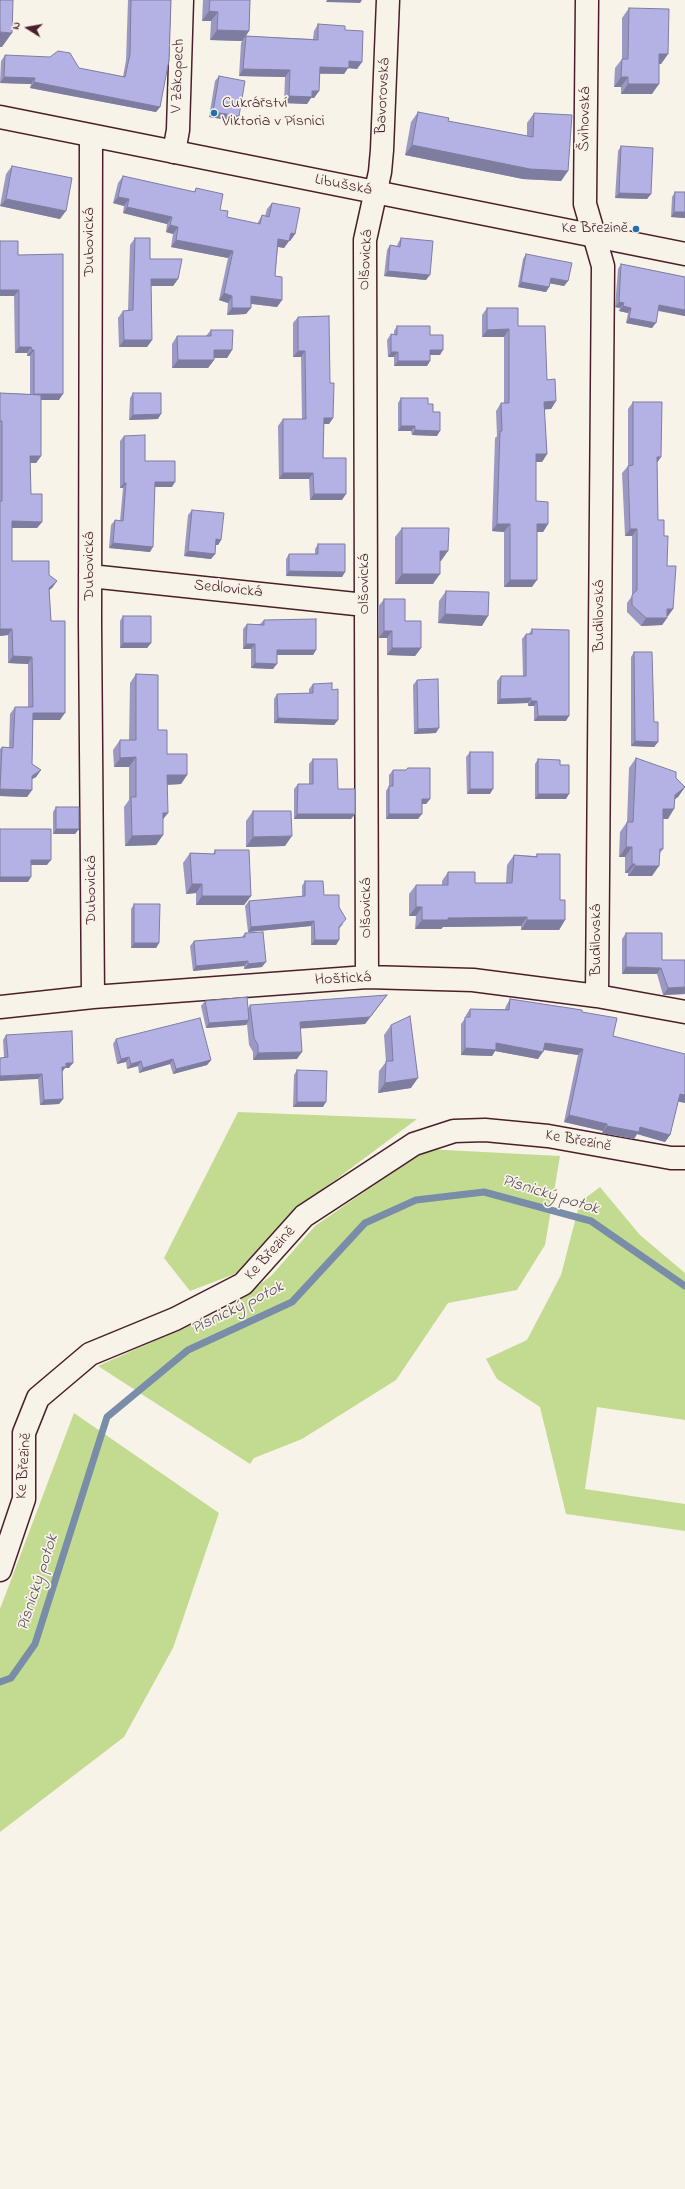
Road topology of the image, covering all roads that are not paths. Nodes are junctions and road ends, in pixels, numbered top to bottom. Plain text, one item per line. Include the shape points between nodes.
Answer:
1 (182, 0) edge
2 (388, 0) edge
3 (587, 0) edge
4 (0, 117) edge
5 (91, 136) junction
6 (174, 152) junction
7 (375, 192) junction
8 (596, 237) junction
9 (685, 254) edge
10 (90, 576) junction
11 (365, 605) junction
12 (367, 977) junction
13 (597, 996) junction
14 (93, 997) junction
15 (0, 1007) edge
16 (685, 1012) edge
17 (685, 1158) edge
18 (0, 1570) edge

1 - 6 street, V Zákopech via 178,130
2 - 7 street, Bavorovská via 382,150
3 - 8 street, Švihovská via 585,204
4 - 5 street, Libušská
5 - 6 street, Libušská
5 - 10 street, Dubovická
6 - 7 street, Libušská
7 - 8 street, Libušská
7 - 11 street, Olšovická via 365,240
8 - 9 street, Libušská
8 - 13 street, Budilovská via 603,266
10 - 11 street, Sedlovická
10 - 14 street, Dubovická
11 - 12 street, Olšovická
12 - 13 street, Hoštická via 472,980
12 - 14 street, Hoštická
13 - 16 street, Hoštická
14 - 15 street, Hoštická
17 - 18 street, Ke Březině via 664,1157 548,1136 485,1130 454,1131 414,1144 304,1216 243,1284 175,1320 90,1354 38,1398 24,1434 24,1499

